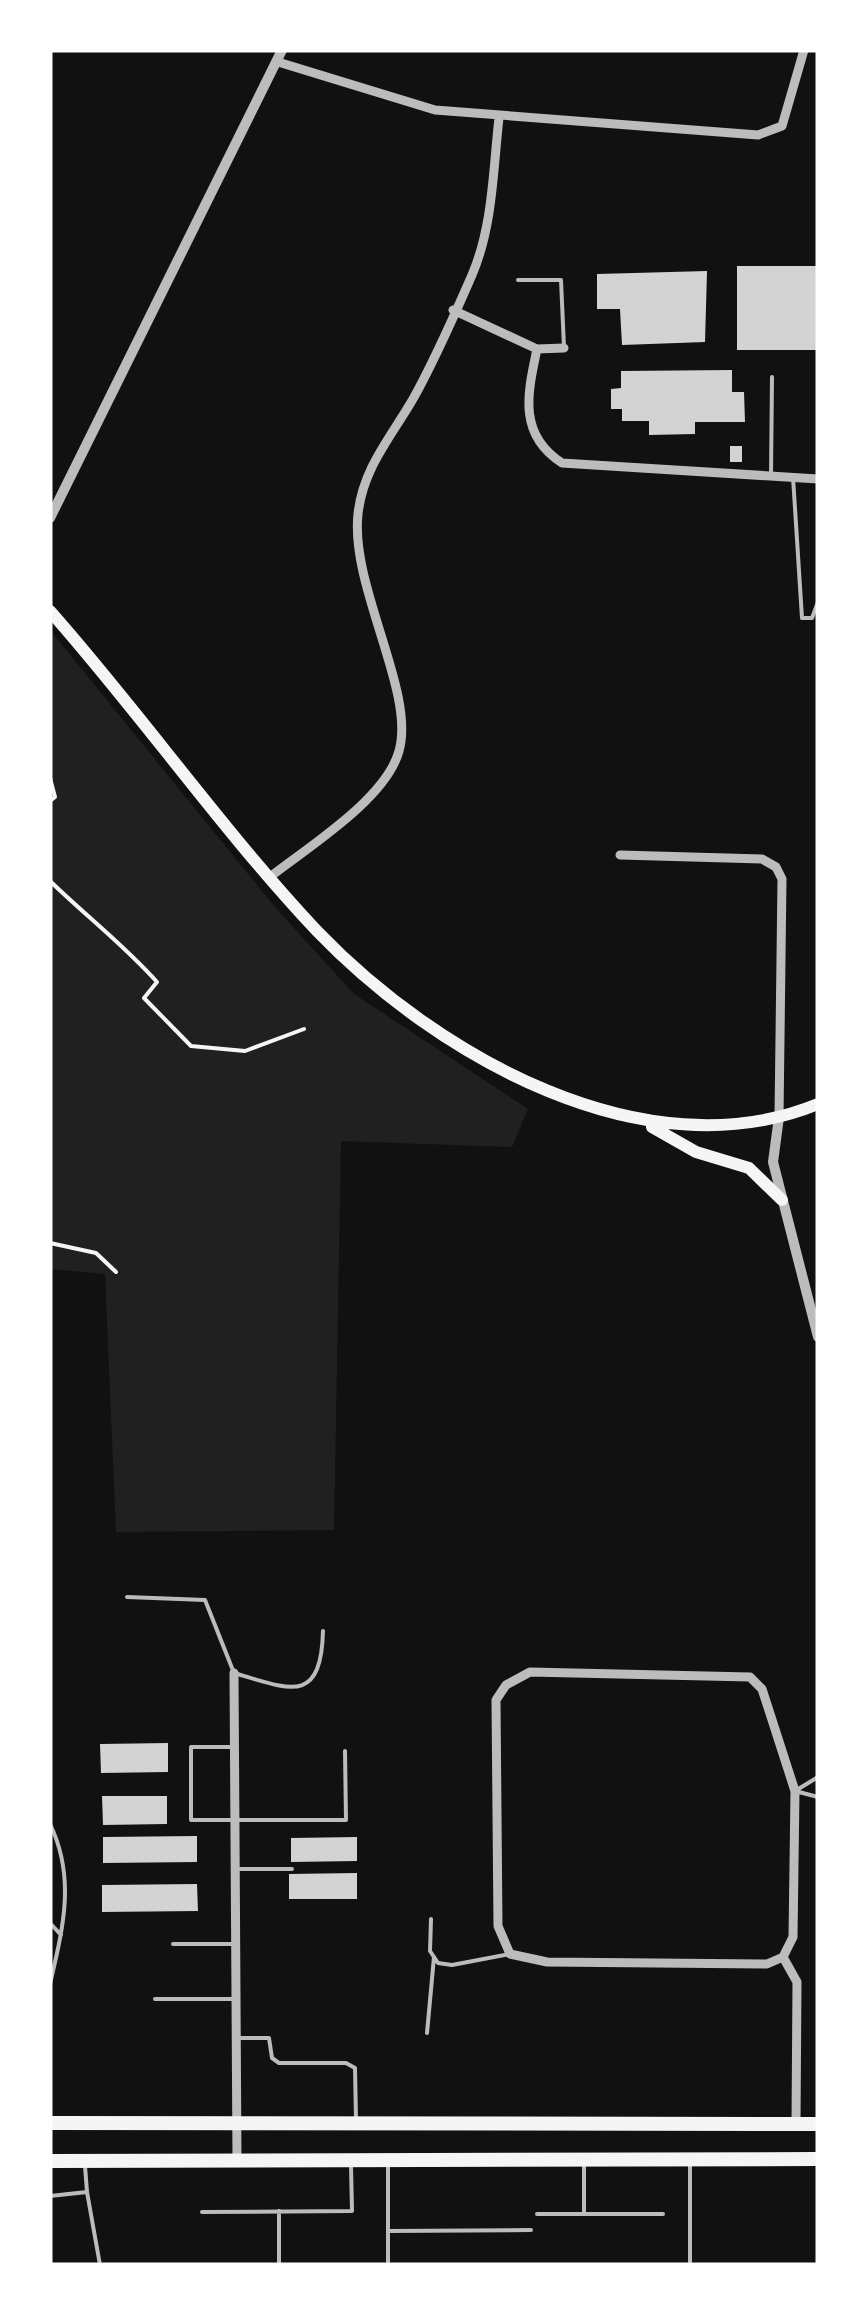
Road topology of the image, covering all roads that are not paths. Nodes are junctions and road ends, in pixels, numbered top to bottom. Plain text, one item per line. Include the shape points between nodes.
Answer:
1 (804, 50) edge
2 (280, 56) edge
3 (498, 118) junction
4 (518, 280) dead end
5 (453, 310) junction
6 (564, 348) joint
7 (536, 349) junction
8 (772, 377) dead end
9 (771, 475) junction
10 (793, 478) junction
11 (818, 479) edge
12 (50, 518) edge
13 (818, 602) edge
14 (50, 611) edge
15 (620, 854) dead end
16 (270, 877) junction
17 (818, 1104) edge
18 (779, 1118) junction
19 (641, 1121) junction
20 (782, 1200) junction
21 (818, 1337) edge
22 (127, 1597) dead end
23 (323, 1631) dead end
24 (234, 1672) junction
25 (237, 1747) junction
26 (345, 1751) dead end
27 (818, 1777) edge
28 (795, 1791) junction
29 (818, 1796) edge
30 (237, 1821) junction
31 (50, 1824) edge
32 (237, 1869) junction
33 (292, 1869) dead end
34 (431, 1919) dead end
35 (50, 1923) edge
36 (61, 1935) junction
37 (174, 1944) dead end
38 (237, 1944) junction
39 (510, 1954) junction
40 (782, 1956) junction
41 (434, 1957) junction
42 (50, 1984) edge
43 (155, 1999) dead end
44 (237, 1999) junction
45 (427, 2033) dead end
46 (237, 2038) junction
47 (50, 2123) edge
48 (796, 2124) junction
49 (818, 2124) edge
50 (356, 2125) junction
51 (236, 2126) junction
52 (584, 2159) junction
53 (690, 2159) junction
54 (818, 2159) edge
55 (237, 2160) junction
56 (351, 2160) junction
57 (388, 2160) junction
58 (50, 2161) edge
59 (85, 2161) junction
60 (87, 2192) junction
61 (50, 2196) edge
62 (279, 2211) junction
63 (202, 2212) dead end
64 (537, 2214) dead end
65 (584, 2214) junction
66 (664, 2214) dead end
67 (530, 2230) dead end
68 (388, 2231) junction
69 (100, 2265) edge
70 (280, 2265) edge
71 (388, 2265) edge
72 (690, 2265) edge

1 - 3 street via 782,126 758,135
2 - 3 street via 430,109
2 - 12 street
3 - 5 street via 486,230
4 - 6 lane via 560,280
5 - 7 street
5 - 16 street via 376,458 358,510 356,547 403,724 399,754 371,796
6 - 7 street
7 - 9 street via 525,404 538,437 562,462
8 - 9 lane
9 - 10 street
10 - 11 street
10 - 13 lane via 802,618 812,618
14 - 16 main road
15 - 18 street via 762,859 776,867 782,879
16 - 19 main road via 319,932 432,1026 508,1071
17 - 18 main road
18 - 19 main road via 696,1128
18 - 20 street via 772,1162
19 - 20 main road via 696,1152 749,1168
20 - 21 street
22 - 24 lane via 206,1600
23 - 24 lane via 320,1669 300,1688
24 - 25 street
25 - 30 street
25 - 30 lane via 191,1747 191,1820
26 - 30 lane via 346,1820
27 - 28 lane
28 - 29 lane
28 - 39 street via 762,1689 750,1677 530,1672 506,1685 496,1700 498,1926
28 - 40 street via 793,1937
30 - 32 street
31 - 36 lane via 67,1880
32 - 33 lane
32 - 38 street
34 - 41 lane
35 - 36 lane
36 - 42 lane
37 - 38 lane
38 - 44 street
39 - 40 street via 566,1962 767,1964
39 - 41 lane via 452,1965
40 - 48 street via 798,1982
41 - 45 lane
43 - 44 lane
44 - 46 street
46 - 50 lane via 269,2038 279,2063 355,2068
46 - 51 street
47 - 51 main road
48 - 49 main road
48 - 50 main road
50 - 51 main road
51 - 55 street
52 - 53 main road
52 - 57 main road
52 - 65 lane
53 - 54 main road
53 - 72 lane
55 - 56 main road
55 - 59 main road
56 - 57 main road
56 - 62 lane via 352,2210
57 - 68 lane
58 - 59 main road
59 - 60 lane
60 - 61 lane
60 - 69 lane
62 - 63 lane
62 - 70 lane
64 - 65 lane
65 - 66 lane
67 - 68 lane
68 - 71 lane

